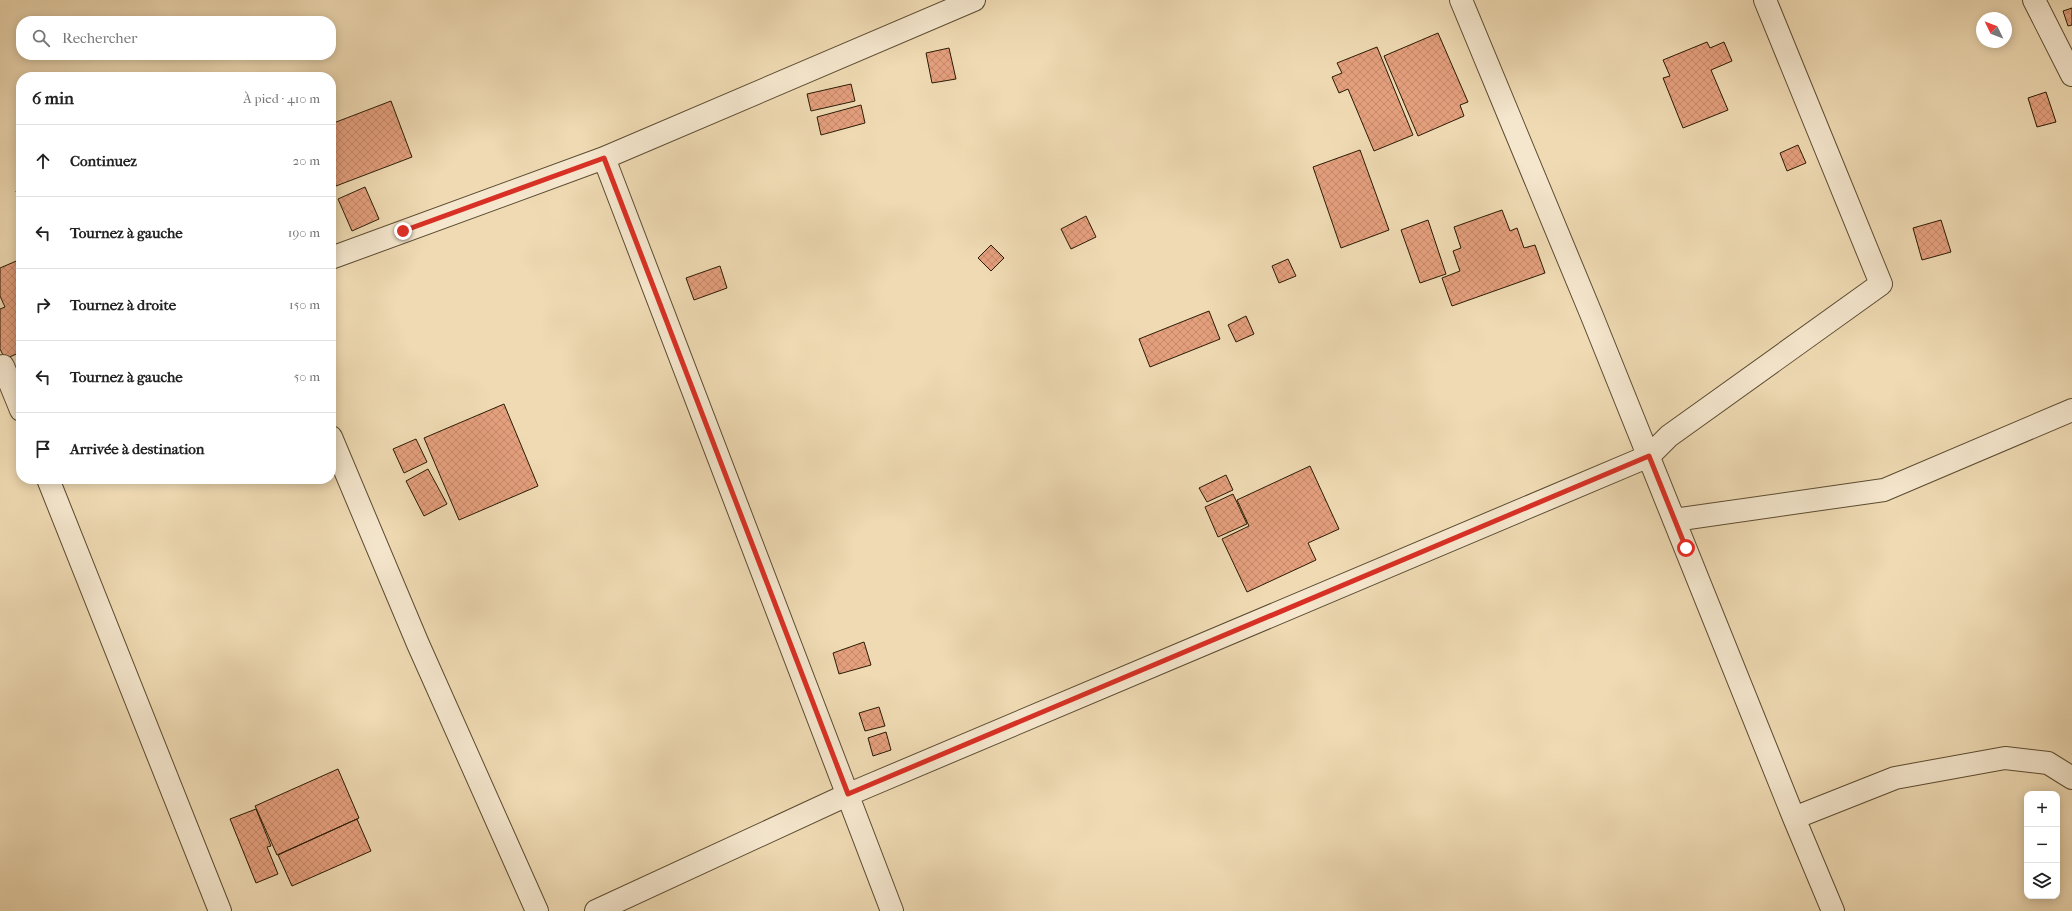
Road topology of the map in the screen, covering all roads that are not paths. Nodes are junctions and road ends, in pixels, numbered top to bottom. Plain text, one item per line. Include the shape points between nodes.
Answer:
1 (974, 0) edge
2 (1461, 0) edge
3 (1765, 0) edge
4 (2034, 0) edge
5 (2072, 75) edge
6 (604, 158) junction
7 (336, 256) edge
8 (8, 364) edge
9 (16, 392) edge
10 (2072, 410) edge
11 (336, 449) edge
12 (1649, 456) junction
13 (50, 484) edge
14 (1674, 520) junction
15 (2072, 778) edge
16 (848, 794) junction
17 (1794, 818) junction
18 (220, 911) edge
19 (537, 911) edge
20 (596, 911) edge
21 (892, 911) edge
22 (1833, 911) edge

1 - 6 street
2 - 12 street
3 - 12 street via 1881,284 1669,436
4 - 5 street
6 - 7 street
6 - 16 street
8 - 9 street
10 - 14 street via 1884,490
11 - 19 street via 418,644
12 - 14 street
12 - 16 street
13 - 18 street
14 - 17 street
15 - 17 street via 2048,763 2006,758 1895,778
16 - 20 street
16 - 21 street
17 - 22 street

